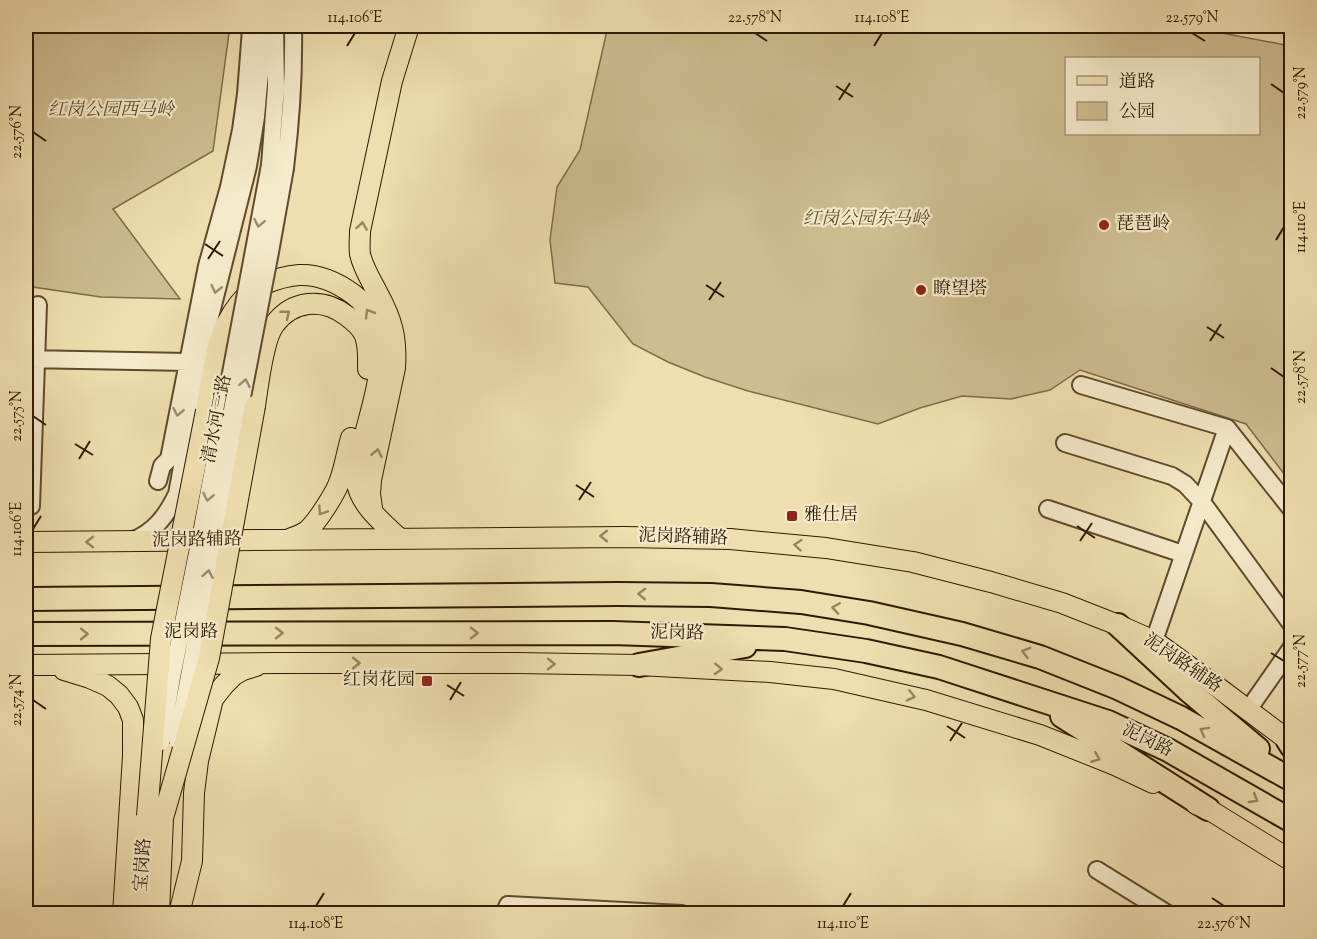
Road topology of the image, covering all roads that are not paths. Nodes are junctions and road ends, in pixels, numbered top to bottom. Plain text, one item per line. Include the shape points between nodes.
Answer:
1 (251, 26) edge
2 (262, 26) edge
3 (275, 26) edge
4 (293, 26) edge
5 (409, 26) edge
6 (277, 167) junction
7 (38, 305) dead end
8 (31, 359) edge
9 (188, 362) junction
10 (1081, 385) dead end
11 (1227, 428) junction
12 (1065, 443) dead end
13 (158, 481) dead end
14 (1202, 502) junction
15 (31, 506) dead end
16 (1048, 509) dead end
17 (1292, 510) edge
18 (372, 511) junction
19 (400, 539) junction
20 (284, 540) junction
21 (26, 542) edge
22 (129, 542) junction
23 (1183, 554) junction
24 (26, 599) edge
25 (1118, 625) junction
26 (1292, 625) edge
27 (26, 634) edge
28 (785, 639) junction
29 (1154, 641) junction
30 (1292, 647) edge
31 (277, 663) junction
32 (26, 665) edge
33 (47, 665) junction
34 (639, 666) junction
35 (1036, 698) junction
36 (1248, 710) junction
37 (1290, 744) edge
38 (1292, 779) edge
39 (1208, 809) junction
40 (155, 817) junction
41 (1292, 821) edge
42 (1290, 860) edge
43 (1097, 870) dead end
44 (123, 914) edge
45 (141, 914) edge
46 (159, 914) edge
47 (179, 914) edge
48 (504, 914) edge
49 (682, 914) edge
50 (1168, 914) edge

1 - 9 street via 241,130
2 -> 22 street via 256,117 248,166 210,317 177,494 156,526
3 - 6 street, 清水河三路
4 - 6 street, 清水河三路 via 291,122
18 -> 5 main road via 371,480 396,349 387,311 360,254 360,231 392,81
6 - 40 street, 清水河三路, bridge via 270,252
7 - 8 street
8 - 9 street
8 - 15 street
9 -> 13 street via 169,459 162,466
10 - 11 street
11 - 14 street
11 - 17 street
12 - 14 street via 1172,476
14 - 23 street
14 - 26 street
16 - 23 street
18 - 19 main road
18 -> 40 main road, bridge via 361,498 357,473 380,372 380,337 375,323 358,298 324,278 283,277 268,282 242,300 221,335 161,639
19 - 20 main road, 泥岗路辅路
25 -> 19 main road, 泥岗路辅路 via 1062,603 980,579 913,562 826,548 730,539
20 - 22 main road, 泥岗路辅路
40 -> 20 main road, bridge via 209,658 267,338 291,308 315,303 344,313 356,323 365,336 368,370 340,481 308,530
22 -> 21 main road, 泥岗路辅路
23 - 29 street
38 -> 24 highway, 泥岗路 via 1181,718 1041,657 962,634 801,602 711,595 618,594
25 - 29 main road, 泥岗路辅路
25 - 38 highway
27 -> 28 highway, 泥岗路 via 590,633
28 - 34 highway
28 - 35 highway, 泥岗路 via 939,667
29 - 36 main road, 泥岗路辅路
30 - 36 street
31 - 33 main road
31 -> 34 main road
31 - 47 main road via 234,675 213,699 198,761 192,861
32 - 33 main road
33 - 44 main road via 108,686 128,707 132,720
34 -> 39 main road via 834,679 926,700 1040,735
35 - 39 highway
35 -> 41 highway, 泥岗路 via 1108,722 1168,750
36 - 37 main road, 泥岗路辅路
39 - 42 main road
40 - 45 main road, 宝岗路
40 - 46 main road, 宝岗路
43 - 50 street
48 - 49 street via 508,905

